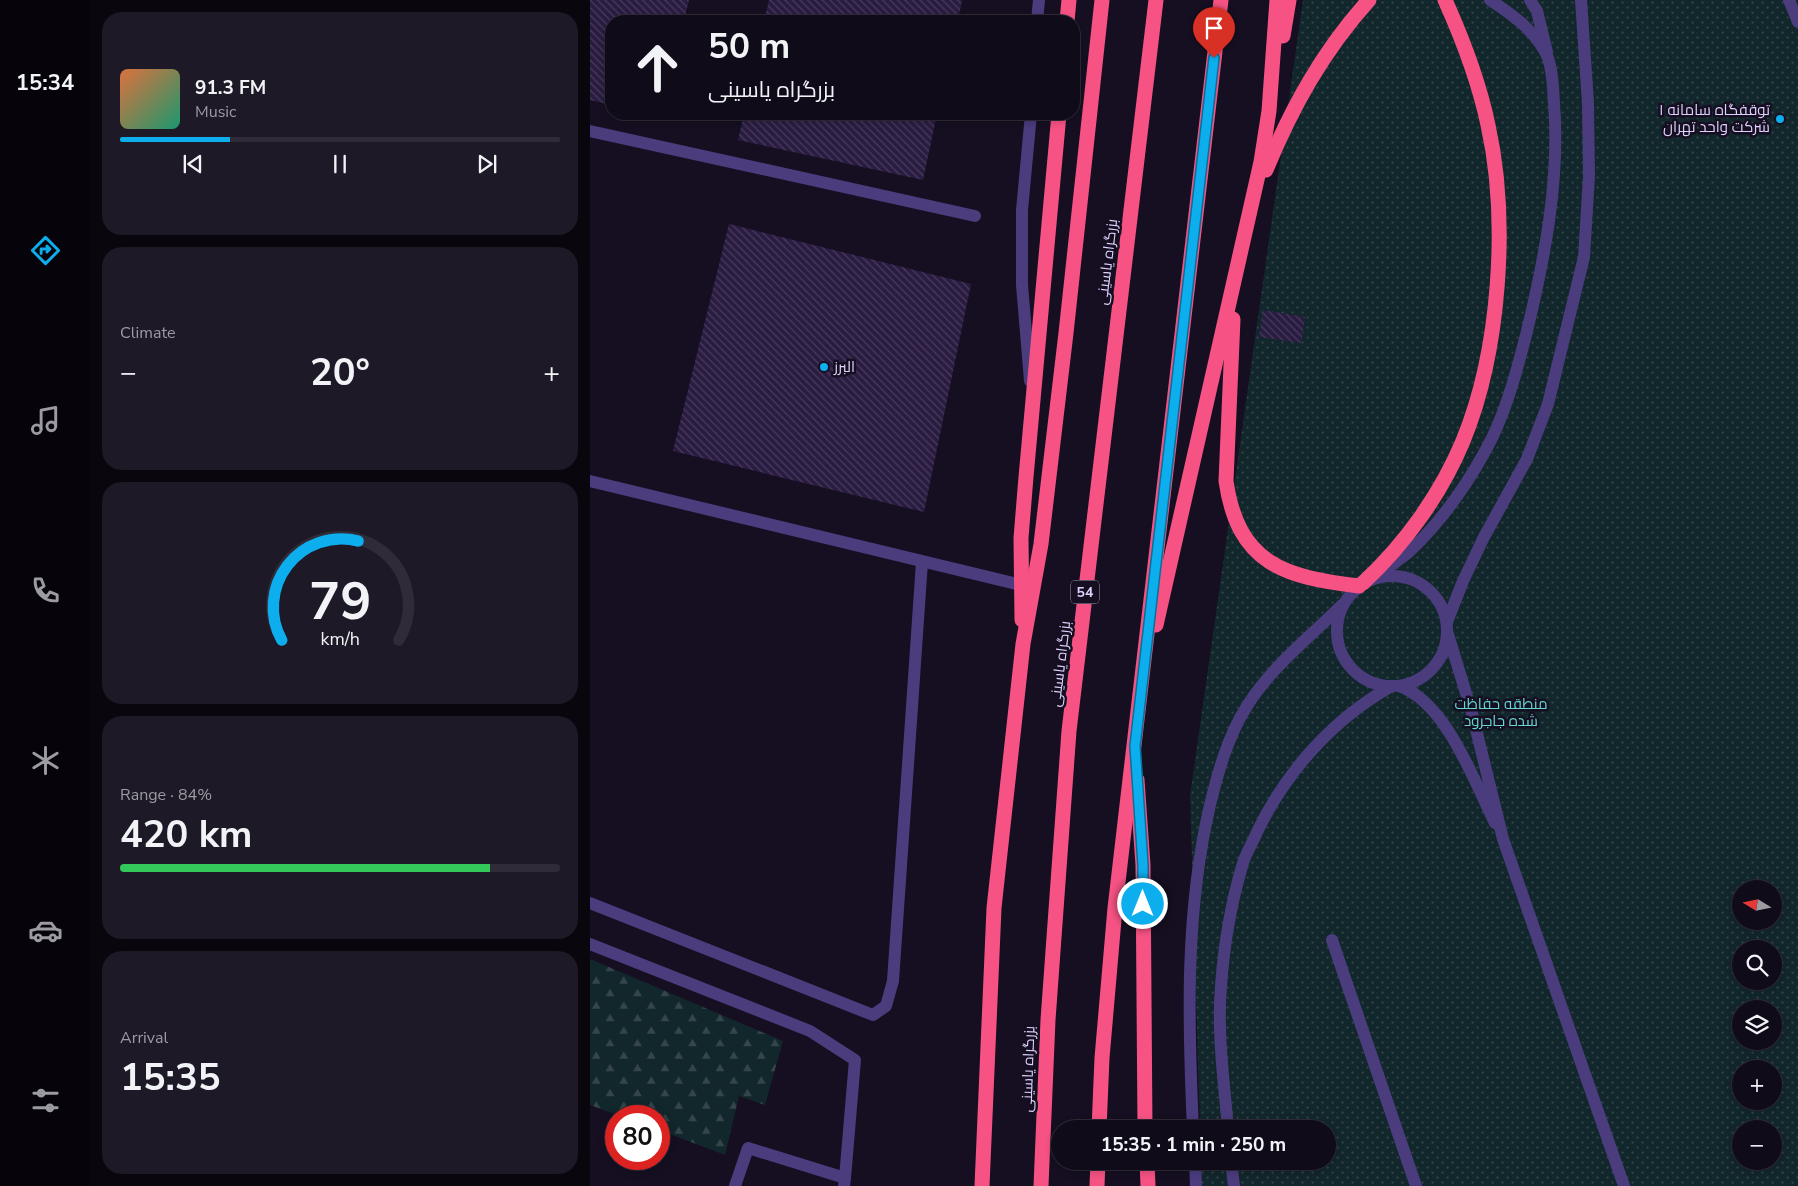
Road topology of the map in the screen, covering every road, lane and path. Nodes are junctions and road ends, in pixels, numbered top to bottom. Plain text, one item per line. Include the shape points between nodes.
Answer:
1 (1039, 0) edge
2 (1069, 0) edge
3 (1102, 0) edge
4 (1156, 0) edge
5 (1221, 0) edge
6 (1277, 0) edge
7 (1290, 0) edge
8 (1445, 0) edge
9 (1490, 0) edge
10 (1530, 0) edge
11 (1581, 0) edge
12 (1789, 0) edge
13 (1370, 1) edge
14 (1038, 15) edge
15 (1068, 15) edge
16 (1798, 22) edge
17 (1548, 58) junction
18 (1269, 111) junction
19 (1030, 120) edge
20 (1058, 120) edge
21 (590, 132) edge
22 (1254, 197) junction
23 (976, 216) dead end
24 (1234, 284) junction
25 (1032, 400) junction
26 (590, 482) edge
27 (922, 562) junction
28 (1365, 582) junction
29 (1020, 585) junction
30 (1342, 605) junction
31 (1447, 627) junction
32 (1023, 644) junction
33 (1394, 686) junction
34 (1140, 697) junction
35 (1135, 746) junction
36 (1503, 839) junction
37 (590, 903) edge
38 (1332, 940) dead end
39 (590, 944) edge
40 (1099, 1120) edge
41 (1145, 1120) edge
42 (1193, 1120) edge
43 (1227, 1120) edge
44 (1098, 1170) edge
45 (1144, 1170) edge
46 (1146, 1170) edge
47 (1195, 1170) edge
48 (1232, 1170) edge
49 (844, 1182) edge
50 (735, 1186) edge
51 (982, 1186) edge
52 (1041, 1186) edge
53 (1097, 1186) edge
54 (1143, 1186) edge
55 (1148, 1186) edge
56 (1196, 1186) edge
57 (1234, 1186) edge
58 (1416, 1186) edge
59 (1624, 1186) edge

1 - 14 street
2 - 15 highway
3 - 32 highway via 1041,544
4 - 52 highway, بزرگراه یاسینی / 54 via 1070,731 1048,1020
5 - 34 highway
6 - 18 highway
7 - 18 highway
8 - 28 highway via 1476,78 1488,125 1494,162 1498,256 1496,296 1483,376 1463,441 1398,548
9 - 17 street via 1530,31
10 - 17 street via 1541,26
11 - 31 street via 1589,176 1584,257 1548,404 1527,459 1480,546
12 - 16 street
13 - 22 highway via 1337,37 1313,72
17 - 28 street via 1556,120 1555,167 1539,279 1518,369 1492,437 1442,515 1410,551
18 - 22 highway
19 - 25 street via 1022,210 1022,285
20 - 25 highway
21 - 23 street
22 - 24 highway
24 - 28 highway via 1226,482 1229,504 1238,528 1267,562 1286,572
24 - 34 highway
25 - 29 highway
26 - 27 street
27 - 29 street
27 - 37 street via 893,981 886,1006 873,1015
28 - 30 street
28 - 31 street via 1390,575 1421,583 1442,607
29 - 32 highway
30 - 33 street via 1336,623 1337,642 1344,659 1356,673 1372,683
30 - 42 street via 1274,671 1247,706 1229,743 1215,785 1198,869 1190,945
31 - 33 street via 1445,647 1438,662 1414,682
31 - 36 street
32 - 51 highway via 994,908
33 - 36 street via 1411,690 1430,707 1450,735
33 - 43 street via 1368,699 1305,758 1272,801 1244,861 1227,928 1220,987
34 - 35 highway
35 - 40 highway via 1115,908
35 - 41 highway via 1143,865
36 - 59 street
38 - 58 street
39 - 49 street via 810,1031 855,1060
44 - 53 highway
45 - 54 highway
46 - 55 highway
47 - 56 street
48 - 57 street
49 - 50 street via 748,1148

